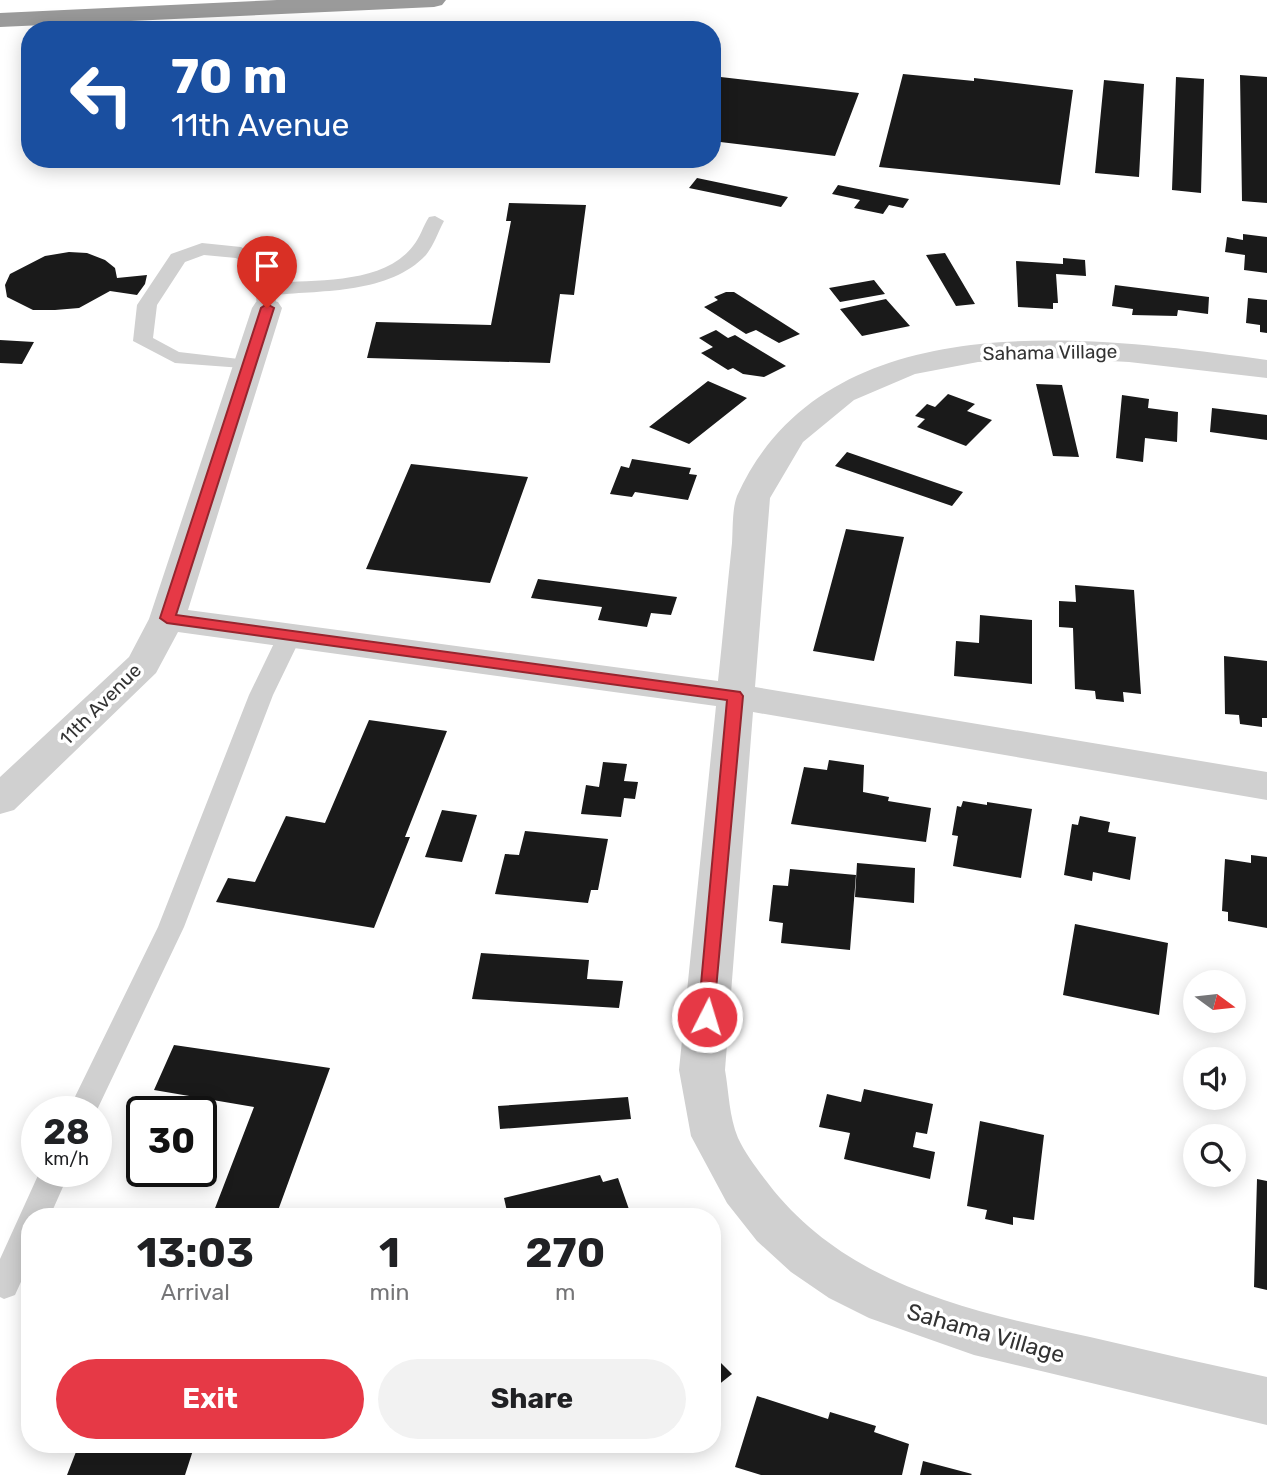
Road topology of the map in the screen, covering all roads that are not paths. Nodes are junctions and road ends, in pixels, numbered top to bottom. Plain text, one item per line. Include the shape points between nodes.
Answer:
1 (434, 0) edge
2 (0, 20) edge
3 (435, 221) dead end
4 (266, 299) junction
5 (249, 366) junction
6 (1267, 369) edge
7 (167, 618) junction
8 (290, 635) junction
9 (735, 696) junction
10 (1267, 786) edge
11 (2, 796) edge
12 (89, 1096) edge
13 (48, 1187) edge
14 (39, 1208) edge
15 (21, 1247) edge
16 (4, 1285) dead end
17 (1267, 1401) edge

1 - 2 highway
3 - 4 lane via 420,249 385,274
4 - 5 street
4 - 5 lane via 263,269 241,253 202,249 178,258 147,305 143,341 175,357
5 - 7 street, 11th Avenue
6 - 9 street, Sahama Village via 1162,354 1036,349 916,364 851,390 799,427 764,472 753,498
7 - 8 street
7 - 11 street, 11th Avenue via 143,664
8 - 9 street
8 - 12 lane via 261,695 171,927
9 - 10 street
9 - 17 street, Sahama Village via 702,1070 709,1120 731,1170 763,1217 808,1259 864,1294 928,1320
13 - 14 lane
15 - 16 lane

